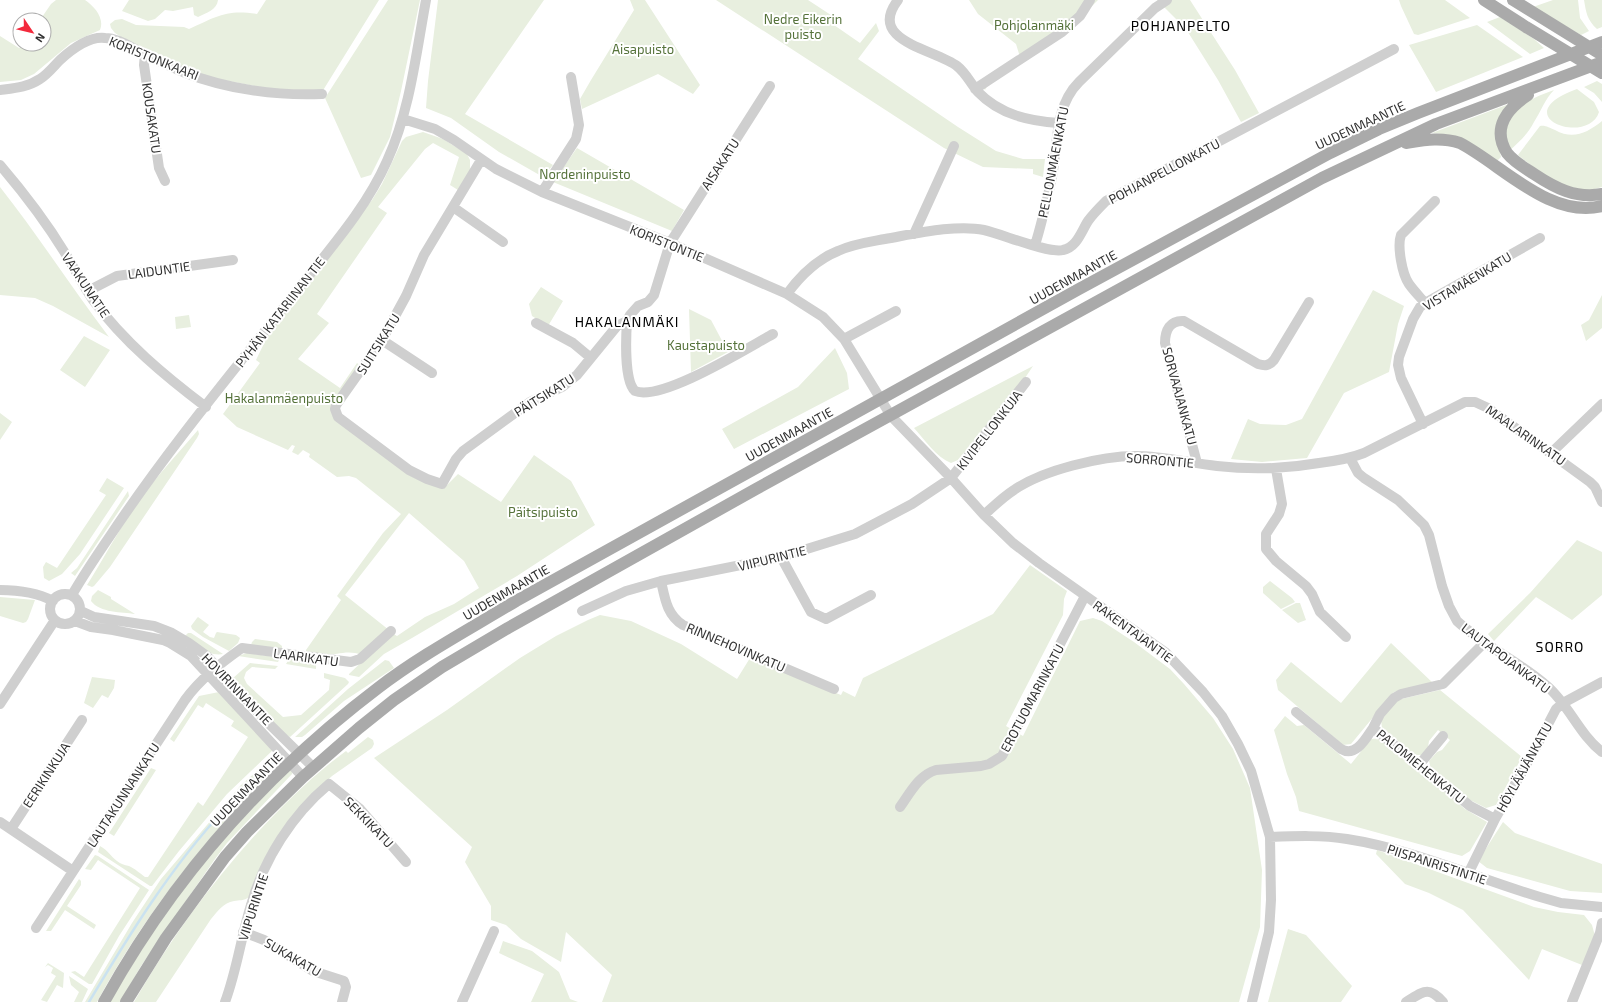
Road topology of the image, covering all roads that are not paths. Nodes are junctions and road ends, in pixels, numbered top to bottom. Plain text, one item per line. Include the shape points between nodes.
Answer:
1 (426, 0) edge
2 (898, 0) edge
3 (1090, 0) edge
4 (1167, 0) edge
5 (1484, 0) edge
6 (1513, 0) edge
7 (1602, 42) edge
8 (1394, 49) dead end
9 (145, 54) junction
10 (1602, 55) edge
11 (1602, 62) edge
12 (1602, 73) edge
13 (571, 77) dead end
14 (1546, 83) junction
15 (770, 86) dead end
16 (975, 89) junction
17 (0, 90) edge
18 (322, 94) dead end
19 (403, 118) junction
20 (1059, 123) junction
21 (1391, 145) junction
22 (954, 146) dead end
23 (481, 160) junction
24 (0, 165) edge
25 (165, 181) dead end
26 (542, 192) junction
27 (1602, 194) edge
28 (1435, 201) dead end
29 (1602, 206) edge
30 (452, 207) junction
31 (914, 234) junction
32 (1540, 238) dead end
33 (503, 242) dead end
34 (670, 243) junction
35 (1036, 246) junction
36 (233, 260) dead end
37 (88, 291) junction
38 (787, 294) junction
39 (1309, 302) dead end
40 (1425, 304) junction
41 (896, 311) dead end
42 (627, 321) junction
43 (536, 323) dead end
44 (773, 334) dead end
45 (844, 339) junction
46 (382, 340) junction
47 (591, 358) junction
48 (432, 373) dead end
49 (1026, 382) dead end
50 (880, 400) junction
51 (1602, 404) edge
52 (206, 407) junction
53 (891, 416) junction
54 (1423, 424) junction
55 (1551, 453) junction
56 (1350, 458) junction
57 (1197, 463) junction
58 (1276, 469) junction
59 (951, 478) junction
60 (442, 484) joint
61 (1602, 502) edge
62 (984, 515) junction
63 (781, 557) junction
64 (661, 581) junction
65 (0, 590) edge
66 (72, 595) junction
67 (871, 595) dead end
68 (1085, 596) junction
69 (53, 601) junction
70 (81, 611) junction
71 (582, 611) dead end
72 (55, 620) junction
73 (75, 621) junction
74 (391, 631) dead end
75 (1346, 637) dead end
76 (1485, 642) junction
77 (217, 667) junction
78 (208, 674) junction
79 (1602, 682) edge
80 (834, 689) dead end
81 (1563, 703) junction
82 (0, 704) edge
83 (1296, 712) dead end
84 (82, 720) dead end
85 (1373, 728) junction
86 (1443, 736) dead end
87 (1602, 752) edge
88 (300, 754) junction
89 (290, 762) junction
90 (1419, 765) junction
91 (314, 768) junction
92 (303, 777) junction
93 (329, 784) joint
94 (900, 807) dead end
95 (1495, 819) junction
96 (0, 822) edge
97 (11, 829) junction
98 (1270, 837) junction
99 (406, 862) dead end
100 (73, 871) junction
101 (1468, 874) junction
102 (1602, 909) edge
103 (1602, 922) edge
104 (36, 928) dead end
105 (494, 931) dead end
106 (243, 932) junction
107 (104, 1002) edge
108 (126, 1002) edge
109 (225, 1002) edge
110 (342, 1002) edge
111 (462, 1002) edge
112 (1252, 1002) edge
113 (1406, 1002) edge
114 (1443, 1002) edge
115 (1572, 1002) edge

1 - 19 street, PYHÄN KATARIINAN TIE
2 - 16 street via 890,11 891,26 895,32 911,45 957,66
3 - 16 street via 1080,16 1062,32
4 - 20 street, PELLONMÄENKATU via 1155,8 1071,91 1065,101
5 - 12 main road
6 - 10 main road
7 - 50 main road, UUDENMAANTIE via 1380,129 1330,153
8 - 35 street, POHJANPELLONKATU via 1106,201 1094,214 1079,239 1068,249 1056,251
9 - 17 street, KORISTONKAARI via 115,40 104,37 95,39 76,48 42,78 31,84
9 - 18 street, KORISTONKAARI via 183,72 237,87 275,93
9 - 25 street, KOUSAKATU via 145,72 159,168
11 - 14 main road
13 - 26 street via 578,132
14 - 21 main road via 1436,124
14 - 27 main road via 1514,104 1504,118 1501,133 1508,153 1525,169 1562,191 1593,196
15 - 34 street, AISAKATU
16 - 20 street via 991,103 1020,118
19 - 23 street, KORISTONTIE via 435,129
19 - 52 street, PYHÄN KATARIINAN TIE via 394,147 370,196
20 - 35 street, PELLONMÄENKATU via 1052,177
21 - 29 main road via 1448,139 1471,149 1557,203 1584,208
21 - 53 main road via 1244,220
22 - 31 street
23 - 26 street, KORISTONTIE
23 - 30 street, SUITSIKATU
24 - 37 street, VAAKUNATIE via 29,200
26 - 34 street, KORISTONTIE
28 - 40 street via 1399,240 1407,279
30 - 33 street
30 - 46 street, SUITSIKATU via 424,255 404,301
31 - 35 street, POHJANPELLONKATU via 975,228
31 - 38 street, POHJANPELLONKATU via 837,251 801,276
32 - 40 street, VISTAMÄENKATU
34 - 38 street, KORISTONTIE
34 - 42 street, AISAKATU via 654,295 648,302 638,306
36 - 37 street, LAIDUNTIE via 117,276
37 - 52 street, VAAKUNATIE via 124,337 157,368
38 - 45 street, KORISTONTIE via 823,317
39 - 57 street, SORVAAJANKATU via 1274,360 1266,366 1258,364 1184,321 1178,320 1167,329 1165,343
40 - 54 street, VISTAMÄENKATU via 1420,307 1413,319 1398,365 1401,378
41 - 45 street
42 - 44 street via 628,379 631,388 639,393 690,379
42 - 47 street, PÄITSIKATU via 617,326
43 - 47 street via 573,343
45 - 50 street, KORISTONTIE
46 - 48 street
46 - 60 street, SUITSIKATU via 339,401 336,413 340,420 397,461 418,474
47 - 60 street, PÄITSIKATU via 570,382 530,402 469,445 456,459
49 - 59 street, KIVIPELLONKUJA
50 - 53 street, KORISTONTIE
50 - 88 main road, UUDENMAANTIE via 516,601 433,650 379,687
51 - 55 street
52 - 66 street, PYHÄN KATARIINAN TIE via 139,493
53 - 59 street, RAKENTAJANTIE
53 - 91 main road via 442,667 388,705
54 - 55 street, MAALARINKATU via 1465,402 1475,402 1488,408
54 - 56 street, MAALARINKATU via 1379,447
55 - 61 street, MAALARINKATU via 1594,485
56 - 58 street, SORRONTIE
56 - 76 street, LAUTAPOJANKATU via 1358,473 1398,500 1424,525 1452,614 1459,623
57 - 58 street, SORRONTIE
57 - 62 street, SORRONTIE via 1138,456 1092,461 1035,478 1014,490
58 - 75 street via 1282,504 1279,514 1266,534 1266,548 1276,561 1306,586 1320,612
59 - 62 street, RAKENTAJANTIE
59 - 63 street, VIIPURINTIE via 912,504 854,534
62 - 68 street, RAKENTAJANTIE via 1023,551
63 - 64 street, VIIPURINTIE
63 - 67 street via 811,612 826,619
64 - 71 street, VIIPURINTIE via 626,591
64 - 80 street, RINNEHOVINKATU via 670,612 683,625
65 - 69 street via 40,594
66 - 69 street via 61,594
66 - 70 street via 77,599
68 - 94 street, EROTUOMARINKATU via 1002,756 989,764 929,772 923,776
68 - 98 street, RAKENTAJANTIE via 1165,652 1222,716 1251,772
69 - 72 street via 50,611
70 - 73 street
70 - 77 street, HOVIRINNANTIE via 90,616 166,630 199,650
72 - 73 street via 65,624
72 - 82 street
73 - 78 street, HOVIRINNANTIE via 91,627 151,637 170,643 191,656
74 - 77 street, LAARIKATU via 360,659 351,662 242,648
76 - 81 street, LAUTAPOJANKATU via 1540,680
76 - 85 street via 1443,684 1394,698 1380,714
77 - 78 street, LAUTAKUNNANKATU
77 - 88 street, HOVIRINNANTIE
78 - 89 street, HOVIRINNANTIE
78 - 100 street, LAUTAKUNNANKATU via 192,689
79 - 81 street, HÖYLÄÄJÄNKATU
81 - 87 street, LAUTAPOJANKATU via 1584,734
81 - 95 street, HÖYLÄÄJÄNKATU via 1556,709
83 - 85 street, PALOMIEHENKATU via 1348,752 1355,750
84 - 97 street, EERIKINKUJA
85 - 90 street, PALOMIEHENKATU
86 - 90 street
88 - 89 main road, UUDENMAANTIE
88 - 91 street, HOVIRINNANTIE
89 - 92 street, HOVIRINNANTIE
89 - 107 main road, UUDENMAANTIE via 232,821 200,860 149,927
90 - 95 street, PALOMIEHENKATU via 1470,806
91 - 92 main road
92 - 108 main road via 247,832 225,858 166,938
93 - 99 street, SEKKIKATU via 360,809
93 - 106 street, VIIPURINTIE via 315,796 287,829 278,844 260,878
95 - 101 street, HÖYLÄÄJÄNKATU
96 - 97 street
97 - 100 street
98 - 101 street, PIISPANRISTINTIE via 1320,836 1361,842 1382,846
98 - 112 street, RAKENTAJANTIE via 1272,900 1269,932
100 - 104 street, LAUTAKUNNANKATU
101 - 102 street, PIISPANRISTINTIE via 1561,903
103 - 115 street
105 - 111 street
106 - 109 street, VIIPURINTIE
106 - 110 street, SUKAKATU via 264,940 313,971 344,981 346,987
113 - 114 street via 1428,991 1433,992

